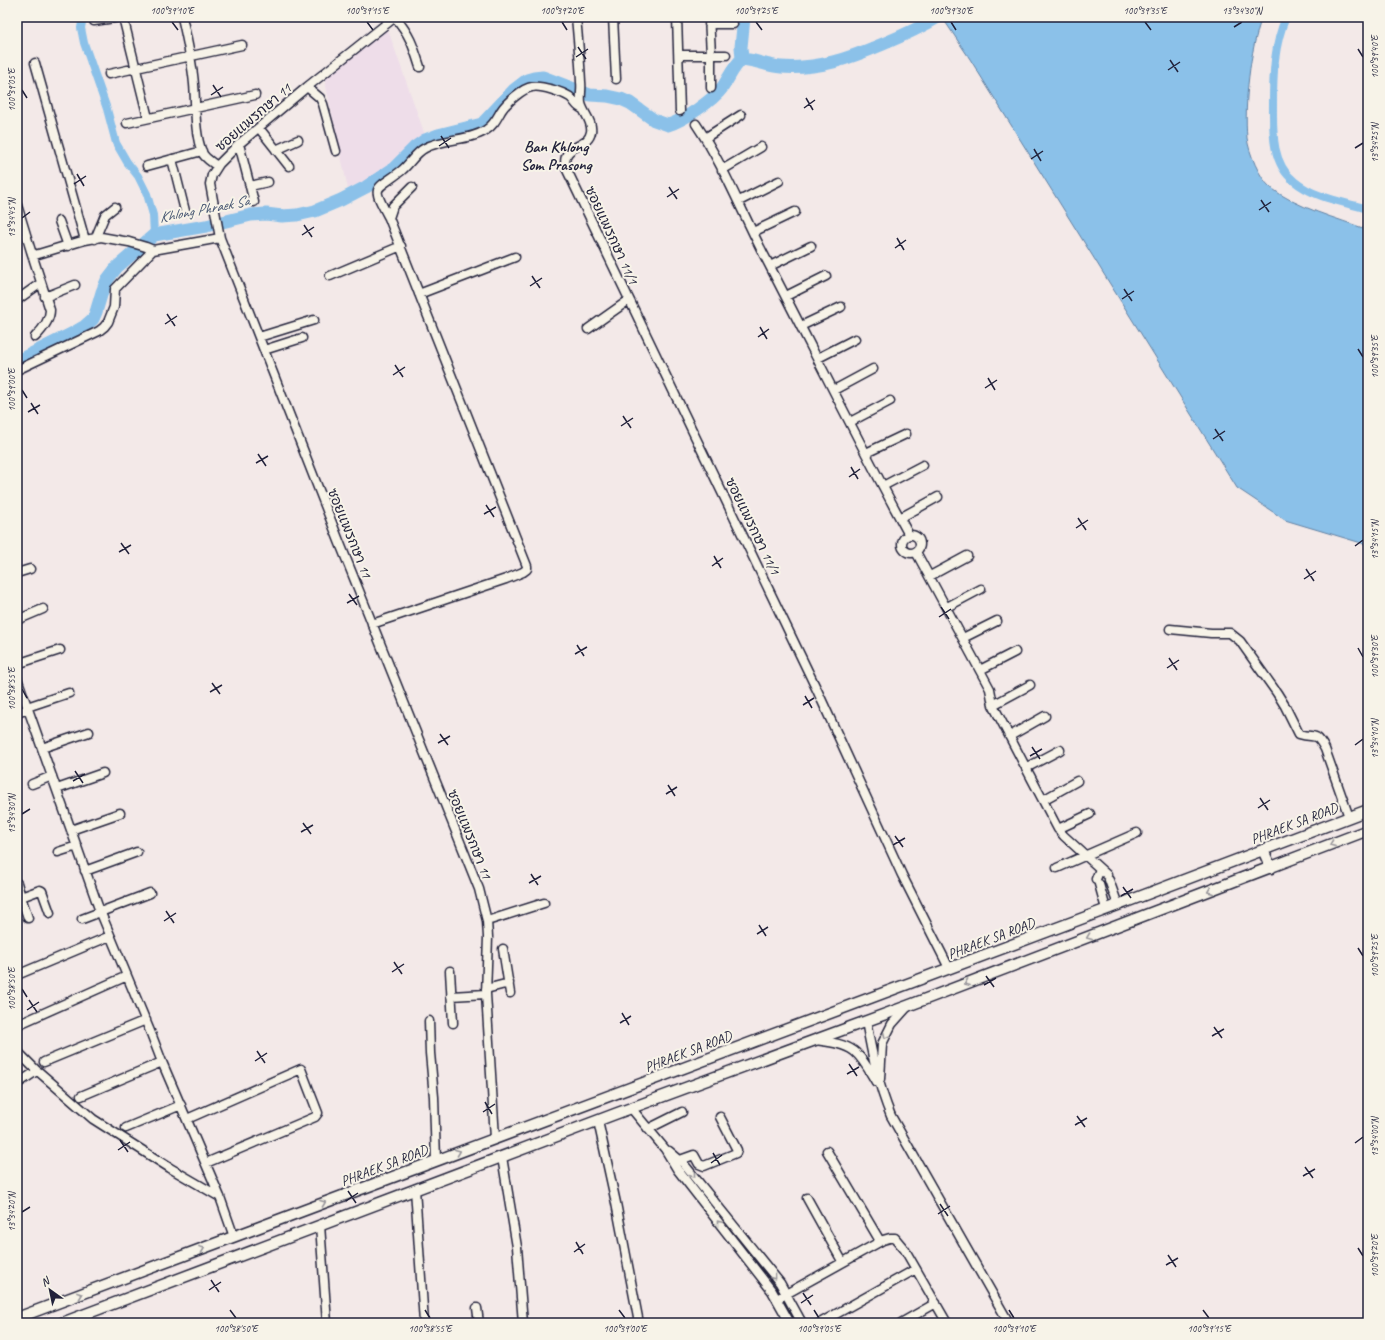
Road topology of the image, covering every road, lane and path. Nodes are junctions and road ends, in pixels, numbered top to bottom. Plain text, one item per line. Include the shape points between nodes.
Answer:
1 (122, 17) edge
2 (182, 17) edge
3 (395, 17) edge
4 (576, 17) edge
5 (612, 17) edge
6 (677, 17) edge
7 (709, 20) edge
8 (94, 21) dead end
9 (733, 24) dead end
10 (242, 46) dead end
11 (711, 54) junction
12 (679, 55) junction
13 (726, 55) dead end
14 (190, 56) junction
15 (35, 63) dead end
16 (135, 67) junction
17 (420, 67) dead end
18 (108, 74) dead end
19 (616, 79) dead end
20 (307, 87) junction
21 (711, 88) dead end
22 (255, 96) dead end
23 (582, 106) junction
24 (196, 108) junction
25 (680, 111) dead end
26 (741, 115) dead end
27 (148, 118) junction
28 (127, 123) dead end
29 (696, 124) dead end
30 (259, 128) junction
31 (705, 138) junction
32 (298, 140) dead end
33 (239, 144) junction
34 (761, 148) dead end
35 (276, 150) junction
36 (336, 151) dead end
37 (202, 152) junction
38 (172, 159) junction
39 (147, 166) dead end
40 (217, 166) junction
41 (288, 166) dead end
42 (722, 170) junction
43 (779, 181) dead end
44 (268, 182) dead end
45 (250, 186) junction
46 (412, 187) dead end
47 (739, 201) junction
48 (254, 202) dead end
49 (17, 205) edge
50 (115, 207) dead end
51 (185, 211) dead end
52 (795, 212) dead end
53 (389, 218) junction
54 (60, 221) dead end
55 (754, 232) junction
56 (220, 234) junction
57 (95, 238) junction
58 (85, 240) junction
59 (68, 246) junction
60 (401, 246) junction
61 (810, 246) dead end
62 (150, 249) junction
63 (31, 252) junction
64 (515, 257) dead end
65 (770, 266) junction
66 (330, 276) dead end
67 (826, 276) dead end
68 (41, 283) junction
69 (75, 285) dead end
70 (419, 294) junction
71 (786, 296) junction
72 (45, 297) junction
73 (17, 300) edge
74 (628, 300) junction
75 (841, 307) dead end
76 (314, 320) dead end
77 (801, 326) junction
78 (588, 329) dead end
79 (35, 337) dead end
80 (259, 337) junction
81 (302, 338) dead end
82 (855, 339) dead end
83 (264, 350) junction
84 (818, 358) junction
85 (873, 369) dead end
86 (17, 370) edge
87 (834, 390) junction
88 (890, 401) dead end
89 (850, 422) junction
90 (906, 434) dead end
91 (866, 453) junction
92 (923, 465) dead end
93 (883, 486) junction
94 (938, 496) dead end
95 (900, 518) junction
96 (909, 535) junction
97 (916, 552) junction
98 (967, 556) dead end
99 (30, 569) dead end
100 (17, 573) edge
101 (930, 576) junction
102 (981, 589) dead end
103 (947, 607) junction
104 (43, 610) dead end
105 (17, 620) edge
106 (997, 620) dead end
107 (372, 624) junction
108 (1170, 629) dead end
109 (963, 638) junction
110 (60, 650) dead end
111 (1015, 652) dead end
112 (17, 664) edge
113 (980, 670) junction
114 (17, 678) edge
115 (1030, 685) dead end
116 (69, 692) dead end
117 (994, 705) junction
118 (28, 708) junction
119 (17, 713) edge
120 (1045, 716) dead end
121 (89, 732) dead end
122 (1010, 736) junction
123 (42, 748) junction
124 (1060, 750) dead end
125 (1026, 768) junction
126 (103, 772) dead end
127 (52, 776) junction
128 (1077, 781) dead end
129 (32, 784) dead end
130 (56, 789) junction
131 (1043, 800) junction
132 (1368, 810) edge
133 (120, 813) dead end
134 (1090, 814) dead end
135 (1349, 817) junction
136 (71, 830) junction
137 (1058, 830) junction
138 (1368, 830) edge
139 (1137, 833) dead end
140 (77, 846) junction
141 (1263, 850) junction
142 (58, 852) dead end
143 (137, 852) dead end
144 (1086, 856) junction
145 (1057, 868) dead end
146 (1271, 868) junction
147 (1100, 869) junction
148 (86, 870) junction
149 (17, 883) edge
150 (150, 893) dead end
151 (21, 897) junction
152 (544, 903) dead end
153 (1118, 905) junction
154 (1106, 909) junction
155 (101, 912) junction
156 (50, 913) dead end
157 (28, 918) dead end
158 (82, 919) dead end
159 (487, 921) junction
160 (110, 936) junction
161 (503, 949) dead end
162 (949, 968) junction
163 (450, 970) dead end
164 (17, 975) edge
165 (128, 976) junction
166 (509, 983) junction
167 (486, 991) junction
168 (510, 993) dead end
169 (451, 996) junction
170 (910, 1005) junction
171 (146, 1020) junction
172 (428, 1021) dead end
173 (866, 1021) junction
174 (453, 1024) dead end
175 (17, 1025) edge
176 (814, 1040) junction
177 (17, 1051) edge
178 (20, 1061) edge
179 (44, 1062) dead end
180 (162, 1062) junction
181 (37, 1071) junction
182 (17, 1084) edge
183 (880, 1087) junction
184 (81, 1096) dead end
185 (181, 1105) junction
186 (631, 1108) junction
187 (682, 1112) dead end
188 (720, 1117) dead end
189 (187, 1119) junction
190 (598, 1120) junction
191 (126, 1128) dead end
192 (648, 1129) junction
193 (495, 1138) junction
194 (665, 1148) junction
195 (827, 1151) dead end
196 (502, 1156) junction
197 (680, 1160) junction
198 (436, 1161) junction
199 (206, 1163) junction
200 (415, 1189) junction
201 (220, 1197) junction
202 (807, 1198) dead end
203 (320, 1225) junction
204 (737, 1230) junction
205 (729, 1236) junction
206 (234, 1237) junction
207 (880, 1241) junction
208 (842, 1262) junction
209 (916, 1269) junction
210 (786, 1294) junction
211 (777, 1299) junction
212 (936, 1303) junction
213 (477, 1308) dead end
214 (17, 1318) edge
215 (65, 1322) edge
216 (327, 1323) edge
217 (424, 1323) edge
218 (479, 1323) edge
219 (523, 1323) edge
220 (639, 1323) edge
221 (790, 1323) edge
222 (802, 1323) edge
223 (820, 1323) edge
224 (901, 1323) edge
225 (948, 1323) edge
226 (1009, 1323) edge

1 - 8 street
1 - 16 street
2 - 14 street
3 - 17 street via 411,39
3 - 20 street, ซอยแพรกษา 11
4 - 23 street
5 - 19 street
6 - 12 street
7 - 9 street
7 - 11 street
10 - 14 street
11 - 12 street
11 - 13 street
11 - 21 street
12 - 25 street
14 - 16 street
14 - 24 street
15 - 58 street
16 - 18 street
16 - 27 street
20 - 30 street, ซอยแพรกษา 11
20 - 36 street via 323,104
22 - 24 street
23 - 53 street via 578,107 569,97 547,88 538,86 526,89 503,108 491,127 480,133 425,148 404,169 379,188 377,194
23 - 74 street, ซอยแพรกษา 11/1 via 592,132 586,141 568,152 564,162
24 - 27 street
24 - 37 street via 196,125
26 - 31 street
27 - 28 street
29 - 31 street
30 - 33 street, ซอยแพรกษา 11
30 - 35 street
31 - 42 street
32 - 35 street
33 - 40 street, ซอยแพรกษา 11
33 - 45 street
34 - 42 street
35 - 41 street
37 - 38 street
37 - 40 street
38 - 39 street
38 - 51 street
40 - 56 street, ซอยแพรกษา 11 via 210,184
42 - 47 street
43 - 47 street
44 - 45 street
45 - 48 street
46 - 53 street via 393,206
47 - 55 street
49 - 63 street
50 - 57 street via 105,215
52 - 55 street
53 - 60 street
54 - 59 street
55 - 65 street
56 - 62 street
56 - 80 street, ซอยแพรกษา 11
57 - 58 street
57 - 62 street via 108,238
58 - 59 street
59 - 63 street via 39,255
60 - 66 street
60 - 70 street
61 - 65 street
62 - 86 street via 116,289 114,307 104,327
63 - 68 street
64 - 70 street
65 - 71 street
67 - 71 street
68 - 72 street
68 - 73 street
69 - 72 street
70 - 107 street via 527,566 517,575 483,588
71 - 77 street
72 - 79 street via 50,314
74 - 78 street
74 - 162 street, ซอยแพรกษา 11/1 via 664,370 814,683 902,875
75 - 77 street
76 - 80 street
77 - 84 street
80 - 83 street, ซอยแพรกษา 11
81 - 83 street
82 - 84 street
83 - 107 street, ซอยแพรกษา 11
84 - 87 street
85 - 87 street
87 - 89 street
88 - 89 street
89 - 91 street
90 - 91 street
91 - 93 street
92 - 93 street
93 - 95 street
94 - 95 street
95 - 96 street
96 - 97 street via 920,539 920,548
96 - 97 street via 903,540 904,549 907,552
97 - 101 street
98 - 101 street
99 - 100 street
101 - 103 street
102 - 103 street
103 - 109 street
104 - 105 street
106 - 109 street
107 - 159 street, ซอยแพรกษา 11 via 479,889
108 - 135 street via 1230,633 1237,638 1285,706 1299,734 1316,736 1321,742
109 - 113 street
110 - 112 street
111 - 113 street
113 - 117 street
114 - 118 street
115 - 117 street
116 - 118 street
117 - 122 street
118 - 119 street
118 - 123 street
120 - 122 street
121 - 123 street
122 - 125 street
123 - 127 street
124 - 125 street
125 - 131 street
126 - 130 street
127 - 129 street
127 - 130 street
128 - 131 street
130 - 136 street
131 - 137 street
132 - 135 main road, PHRAEK SA ROAD
133 - 136 street
134 - 137 street
135 - 141 main road, PHRAEK SA ROAD
136 - 140 street
137 - 144 street
138 -> 146 main road
139 - 144 street
140 - 142 street
140 - 148 street
141 - 146 main road
141 - 153 main road, PHRAEK SA ROAD
143 - 148 street
144 - 145 street
144 - 147 street
146 -> 170 main road
147 - 153 street via 1108,878
147 - 154 street via 1098,881
148 - 155 street
149 - 151 street
150 - 155 street
151 - 156 street via 42,891
151 - 157 street
152 - 159 street
153 - 154 main road, PHRAEK SA ROAD
154 - 162 main road, PHRAEK SA ROAD
155 - 158 street
155 - 160 street
159 - 167 street, ซอยแพรกษา 11
160 - 164 street
160 - 165 street
161 - 166 street
162 - 193 main road, PHRAEK SA ROAD
163 - 169 street
165 - 171 street
165 - 175 street
166 - 167 street
166 - 168 street
167 - 169 street
167 - 193 street, ซอยแพรกษา 11
169 - 174 street
170 - 173 main road
170 -> 183 street via 892,1024 882,1044
171 - 179 street
171 - 180 street
172 - 198 street
173 - 176 main road
173 - 183 street
176 - 183 street via 838,1044 854,1051
176 - 186 main road
177 - 178 street
178 - 181 street
180 - 184 street
180 - 185 street
181 - 182 street
181 - 201 street via 93,1119
183 - 226 street via 890,1116
185 - 189 street
185 - 191 street
186 - 190 main road
186 - 192 street
187 - 192 street
188 - 197 street via 737,1150 736,1153 704,1166 699,1164 694,1154
189 - 199 street
189 - 199 street via 301,1069 318,1113 315,1116
190 - 196 main road
190 - 220 street
192 - 194 street
198 -> 193 main road, PHRAEK SA ROAD
194 - 197 street
205 -> 194 street via 677,1169
195 - 207 street
196 - 200 main road
196 - 219 street via 517,1247
197 -> 204 street
206 -> 198 main road, PHRAEK SA ROAD
199 - 201 street
200 - 203 main road
200 - 217 street
201 - 206 street
202 - 208 street
203 - 215 main road
203 - 216 street
204 - 205 street
204 -> 210 street
205 - 211 street
214 -> 206 main road, PHRAEK SA ROAD
207 - 208 street
207 - 209 street via 895,1238
208 - 210 street
209 - 212 street
209 - 223 street
210 - 211 street
210 - 222 street
211 - 221 street
212 - 224 street
212 - 225 street
213 - 218 street

